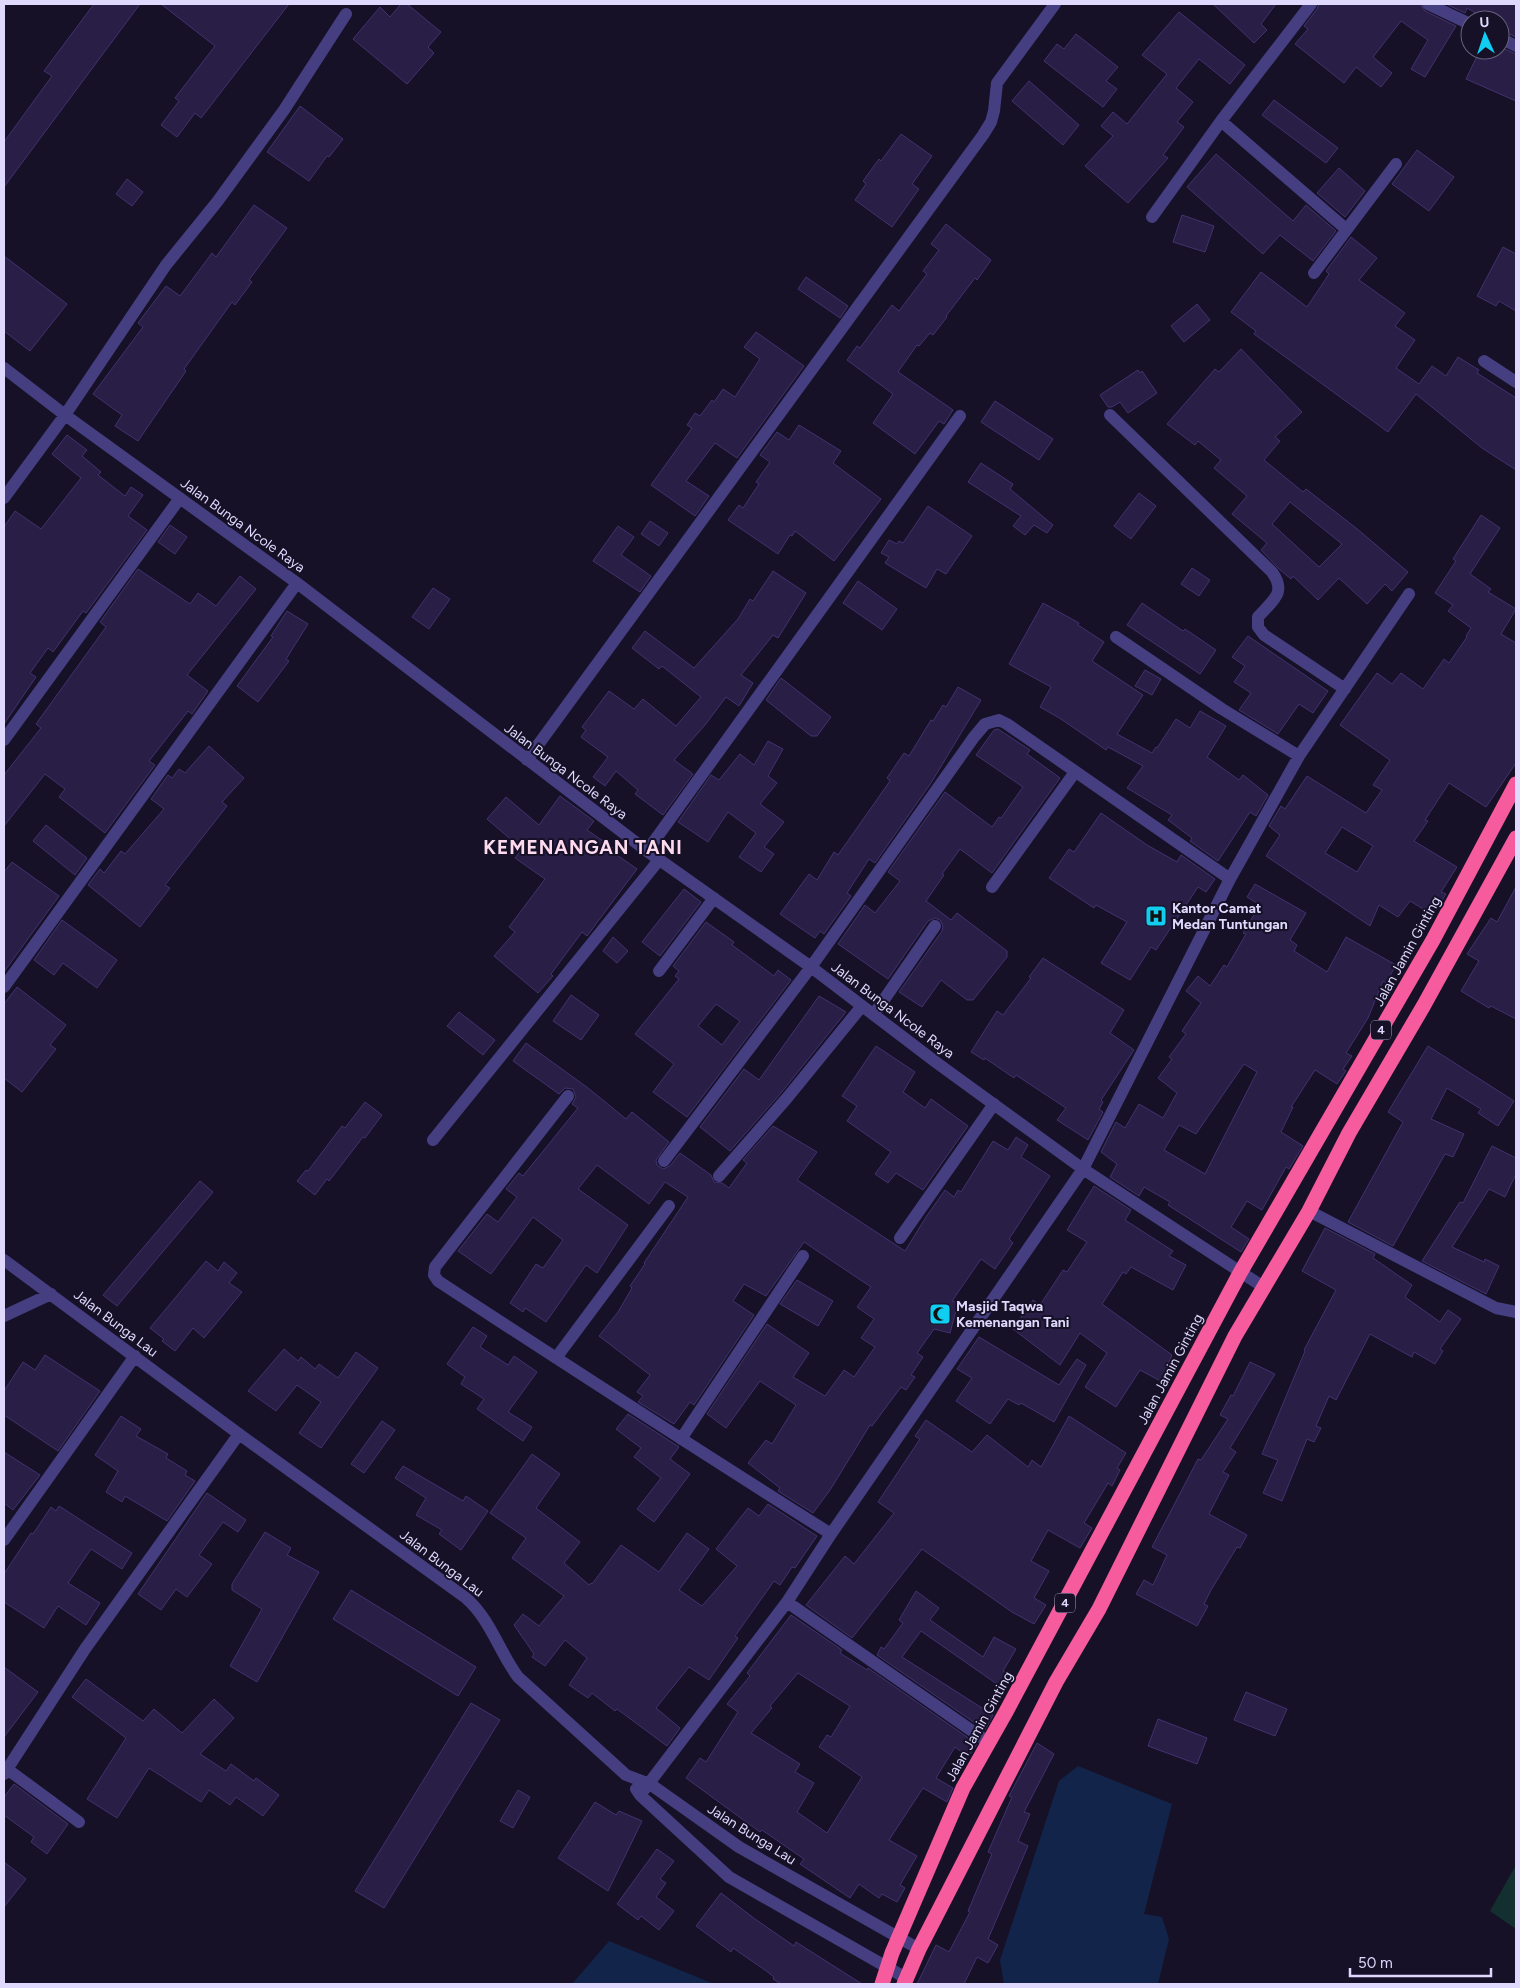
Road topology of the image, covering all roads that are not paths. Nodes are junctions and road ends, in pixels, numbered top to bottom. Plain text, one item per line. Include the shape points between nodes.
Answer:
1 (1055, 4) edge
2 (1310, 4) edge
3 (1428, 4) edge
4 (346, 14) dead end
5 (1460, 19) edge
6 (1221, 121) junction
7 (1396, 164) dead end
8 (1152, 216) dead end
9 (1346, 229) junction
10 (1314, 273) dead end
11 (1484, 361) dead end
12 (4, 368) edge
13 (1516, 382) edge
14 (65, 415) junction
15 (960, 416) dead end
16 (1110, 416) dead end
17 (4, 498) edge
18 (180, 498) junction
19 (297, 583) junction
20 (1409, 594) dead end
21 (1116, 637) dead end
22 (1345, 689) junction
23 (4, 740) edge
24 (1299, 756) junction
25 (527, 760) junction
26 (1075, 772) junction
27 (1516, 784) edge
28 (1516, 838) edge
29 (647, 851) junction
30 (659, 860) junction
31 (1230, 879) junction
32 (992, 887) dead end
33 (714, 898) junction
34 (935, 926) dead end
35 (811, 967) junction
36 (659, 971) dead end
37 (4, 987) edge
38 (862, 1006) junction
39 (874, 1014) junction
40 (568, 1096) dead end
41 (994, 1104) junction
42 (433, 1140) dead end
43 (664, 1161) dead end
44 (1083, 1169) junction
45 (719, 1176) dead end
46 (669, 1206) dead end
47 (1309, 1211) junction
48 (900, 1238) dead end
49 (803, 1256) dead end
50 (4, 1260) edge
51 (9, 1268) edge
52 (1240, 1273) junction
53 (1265, 1288) junction
54 (51, 1294) junction
55 (1516, 1312) edge
56 (4, 1316) edge
57 (134, 1356) junction
58 (556, 1358) junction
59 (239, 1434) junction
60 (681, 1439) junction
61 (831, 1534) junction
62 (4, 1540) edge
63 (787, 1602) junction
64 (988, 1742) junction
65 (5, 1771) edge
66 (626, 1775) junction
67 (650, 1784) junction
68 (640, 1795) junction
69 (79, 1822) dead end
70 (899, 1937) junction
71 (919, 1949) junction
72 (887, 1969) junction
73 (905, 1981) edge
74 (882, 1984) edge

1 - 25 street via 996,84 992,116 983,135
2 - 6 street
3 - 5 street
4 - 14 street via 284,110 166,265
6 - 8 street
6 - 9 street
7 - 9 street
9 - 10 street
11 - 13 street
12 - 14 street, Jalan Bunga Ncole Raya
14 - 17 street
14 - 18 street, Jalan Bunga Ncole Raya
15 - 29 street
16 - 22 street via 1272,572 1279,590 1258,617 1258,627 1264,635
18 - 19 street, Jalan Bunga Ncole Raya
18 - 23 street
19 - 25 street, Jalan Bunga Ncole Raya
19 - 37 street
20 - 22 street
21 - 24 street via 1222,709
22 - 24 street
24 - 31 street
25 - 29 street, Jalan Bunga Ncole Raya
26 - 31 street
26 - 32 street
26 - 35 street via 1007,724 998,720 985,724
27 - 52 highway, Jalan Jamin Ginting / 4 via 1433,940
28 - 47 highway, 4 via 1349,1133
29 - 30 street, Jalan Bunga Ncole Raya
30 - 33 street, Jalan Bunga Ncole Raya
30 - 42 street
31 - 44 street
33 - 35 street, Jalan Bunga Ncole Raya
33 - 36 street
34 - 39 street
35 - 38 street, Jalan Bunga Ncole Raya
35 - 43 street
38 - 39 street, Jalan Bunga Ncole Raya
38 - 45 street
39 - 41 street, Jalan Bunga Ncole Raya
40 - 58 street via 435,1267 434,1275 438,1281
41 - 44 street, Jalan Bunga Ncole Raya
41 - 48 street
44 - 52 street, Jalan Bunga Ncole Raya
44 - 61 street
46 - 58 street
47 - 53 highway, 4
47 - 55 street via 1496,1308
49 - 60 street
50 - 51 street, Jalan Bunga Lau
51 - 54 street, Jalan Bunga Lau
52 - 53 street, Jalan Bunga Ncole Raya
52 - 64 highway, Jalan Jamin Ginting / 4
53 - 71 highway, 4 via 1235,1336 1099,1609 1056,1682
54 - 56 street
54 - 57 street, Jalan Bunga Lau
57 - 59 street, Jalan Bunga Lau
57 - 62 street
58 - 60 street
59 - 65 street via 85,1649
59 - 66 street, Jalan Bunga Lau via 466,1598 478,1609 518,1677
60 - 61 street
61 - 63 street
63 - 64 street
63 - 67 street
64 - 70 highway, Jalan Jamin Ginting / 4 via 964,1788
65 - 69 street
66 - 67 street, Jalan Bunga Lau
66 - 68 street
67 - 68 street
67 - 70 street, Jalan Bunga Lau via 739,1847
68 - 72 street via 729,1877
70 - 71 street, Jalan Bunga Lau
70 - 72 highway, Jalan Jamin Ginting / 4
71 - 73 highway, 4
72 - 73 street
72 - 74 highway, Jalan Jamin Ginting / 4

